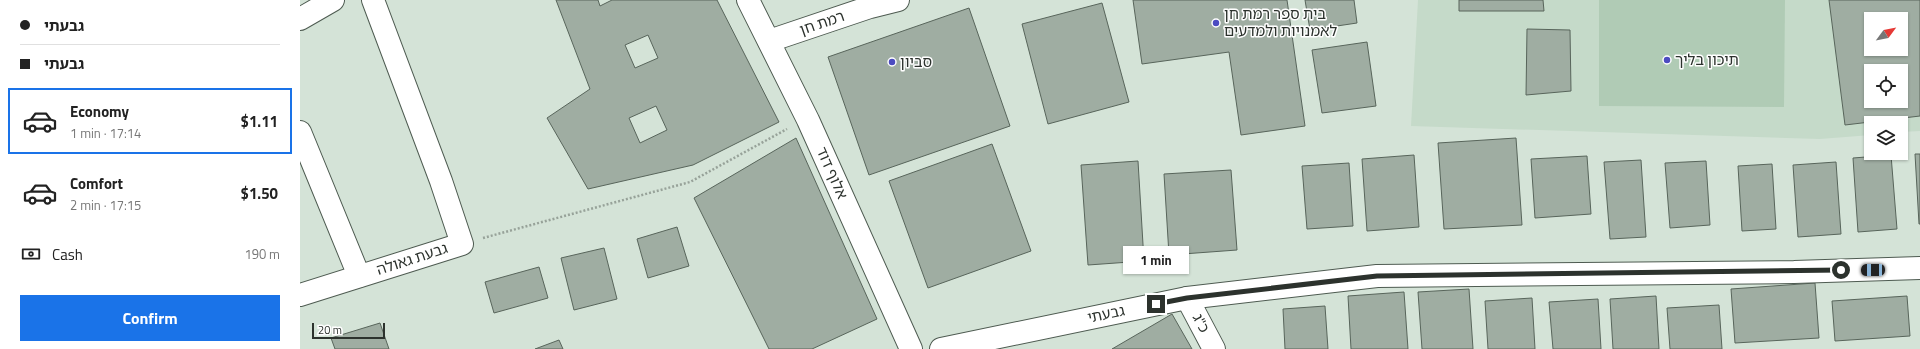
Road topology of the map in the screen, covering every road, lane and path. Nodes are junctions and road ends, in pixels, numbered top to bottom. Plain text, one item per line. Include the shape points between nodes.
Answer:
1 (333, 0) edge
2 (373, 0) edge
3 (748, 0) edge
4 (898, 0) edge
5 (300, 19) edge
6 (769, 41) junction
7 (808, 120) junction
8 (300, 132) edge
9 (462, 244) junction
10 (1920, 268) edge
11 (359, 276) junction
12 (300, 295) edge
13 (1187, 298) junction
14 (911, 349) edge
15 (941, 349) edge
16 (1214, 349) edge

1 - 5 street
2 - 9 street, גבעת גאולה
3 - 6 street, אלוף דוד
4 - 6 street, רמת חן via 870,6
6 - 7 street, אלוף דוד
7 - 9 path via 690,182
7 - 14 street, אלוף דוד
8 - 11 street
9 - 11 street, גבעת גאולה
10 - 13 street, גבעתי via 1794,272 1377,276
11 - 12 street, גבעת גאולה
13 - 15 street, גבעתי
13 - 16 street, כ"ג

